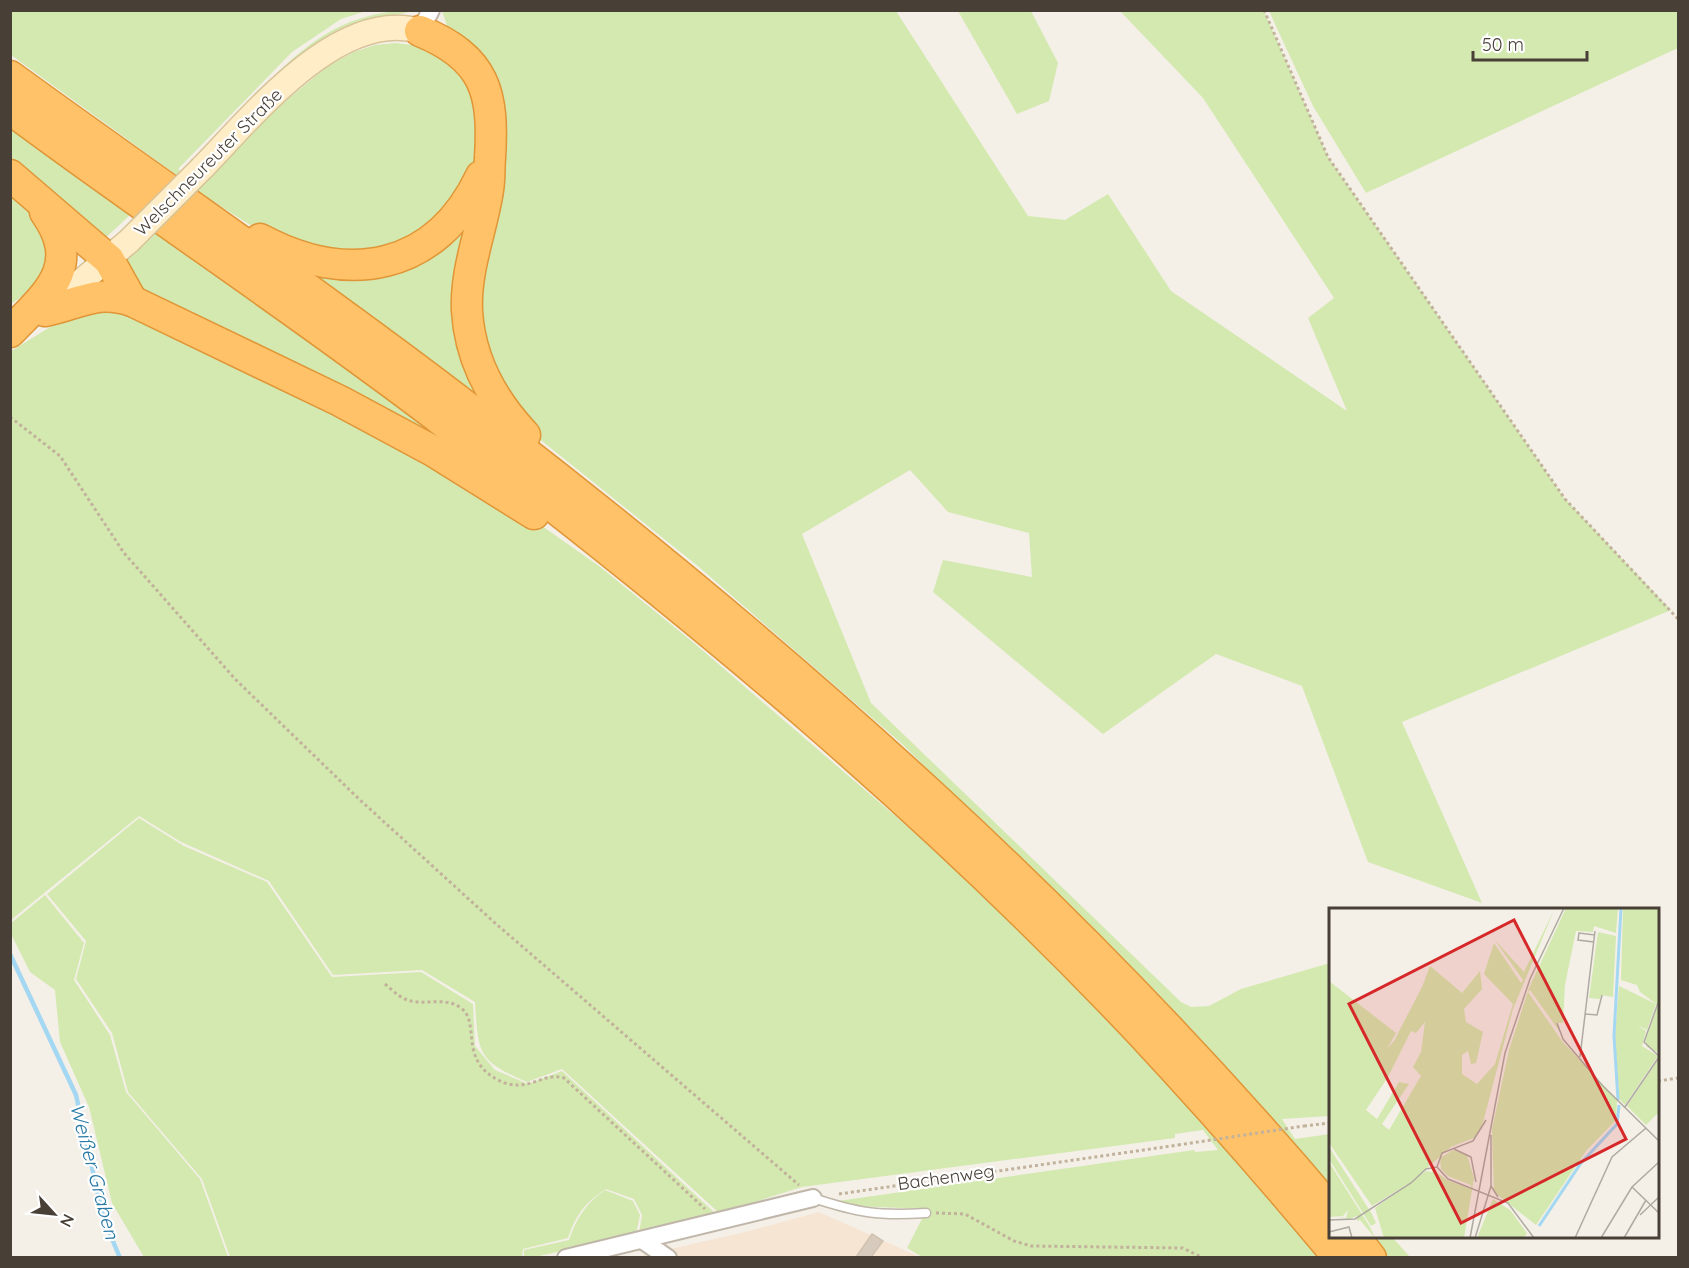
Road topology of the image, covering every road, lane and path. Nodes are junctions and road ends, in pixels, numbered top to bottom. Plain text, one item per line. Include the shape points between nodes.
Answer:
1 (1264, 10) edge
2 (426, 21) edge
3 (10, 76) edge
4 (10, 109) edge
5 (490, 157) junction
6 (10, 176) edge
7 (34, 197) junction
8 (209, 219) junction
9 (119, 250) junction
10 (132, 301) junction
11 (45, 311) junction
12 (10, 332) edge
13 (10, 417) edge
14 (554, 474) junction
15 (624, 563) junction
16 (1678, 619) edge
17 (385, 984) dead end
18 (1678, 1078) edge
19 (1659, 1081) edge
20 (1329, 1123) edge
21 (813, 1198) junction
22 (1329, 1208) edge
23 (926, 1213) joint
24 (715, 1222) junction
25 (1356, 1238) edge
26 (642, 1240) junction
27 (566, 1257) edge
28 (668, 1257) edge
29 (1203, 1257) edge
30 (1339, 1257) edge
31 (1371, 1257) edge

1 - 16 path via 1328,157 1565,499
2 - 5 highway via 480,78 490,101
2 - 9 main road, Welschneureuter Straße, bridge via 368,33 312,61
3 - 8 highway
4 - 15 highway via 359,358
5 - 8 highway via 467,204 455,219 409,254 373,265 318,263 282,250 238,226
5 - 14 highway via 489,189 468,279 469,329 490,389
6 - 7 highway
7 - 9 highway
7 - 12 highway via 56,228 62,261 53,287
8 - 14 highway
9 - 10 highway
9 - 11 main road, Welschneureuter Straße
10 - 11 highway via 93,296 75,305
10 - 15 highway via 340,401 433,451 568,537
11 - 12 main road, Welschneureuter Straße
13 - 21 path via 60,456 124,553 244,687 360,800 495,923
14 - 22 highway via 788,666 1006,863 1173,1031
15 - 30 highway via 857,760 1035,927 1140,1031
17 - 24 path via 404,999 449,1002 462,1008 470,1019 470,1045 478,1064 498,1080 522,1087 555,1075 564,1078 701,1204
18 - 19 path
20 - 21 path, Bachenweg, bridge
21 - 23 lane via 880,1215
21 - 24 street
23 - 29 path via 964,1214 1031,1246 1183,1248
24 - 26 street
25 - 31 highway
26 - 27 street
26 - 28 street

